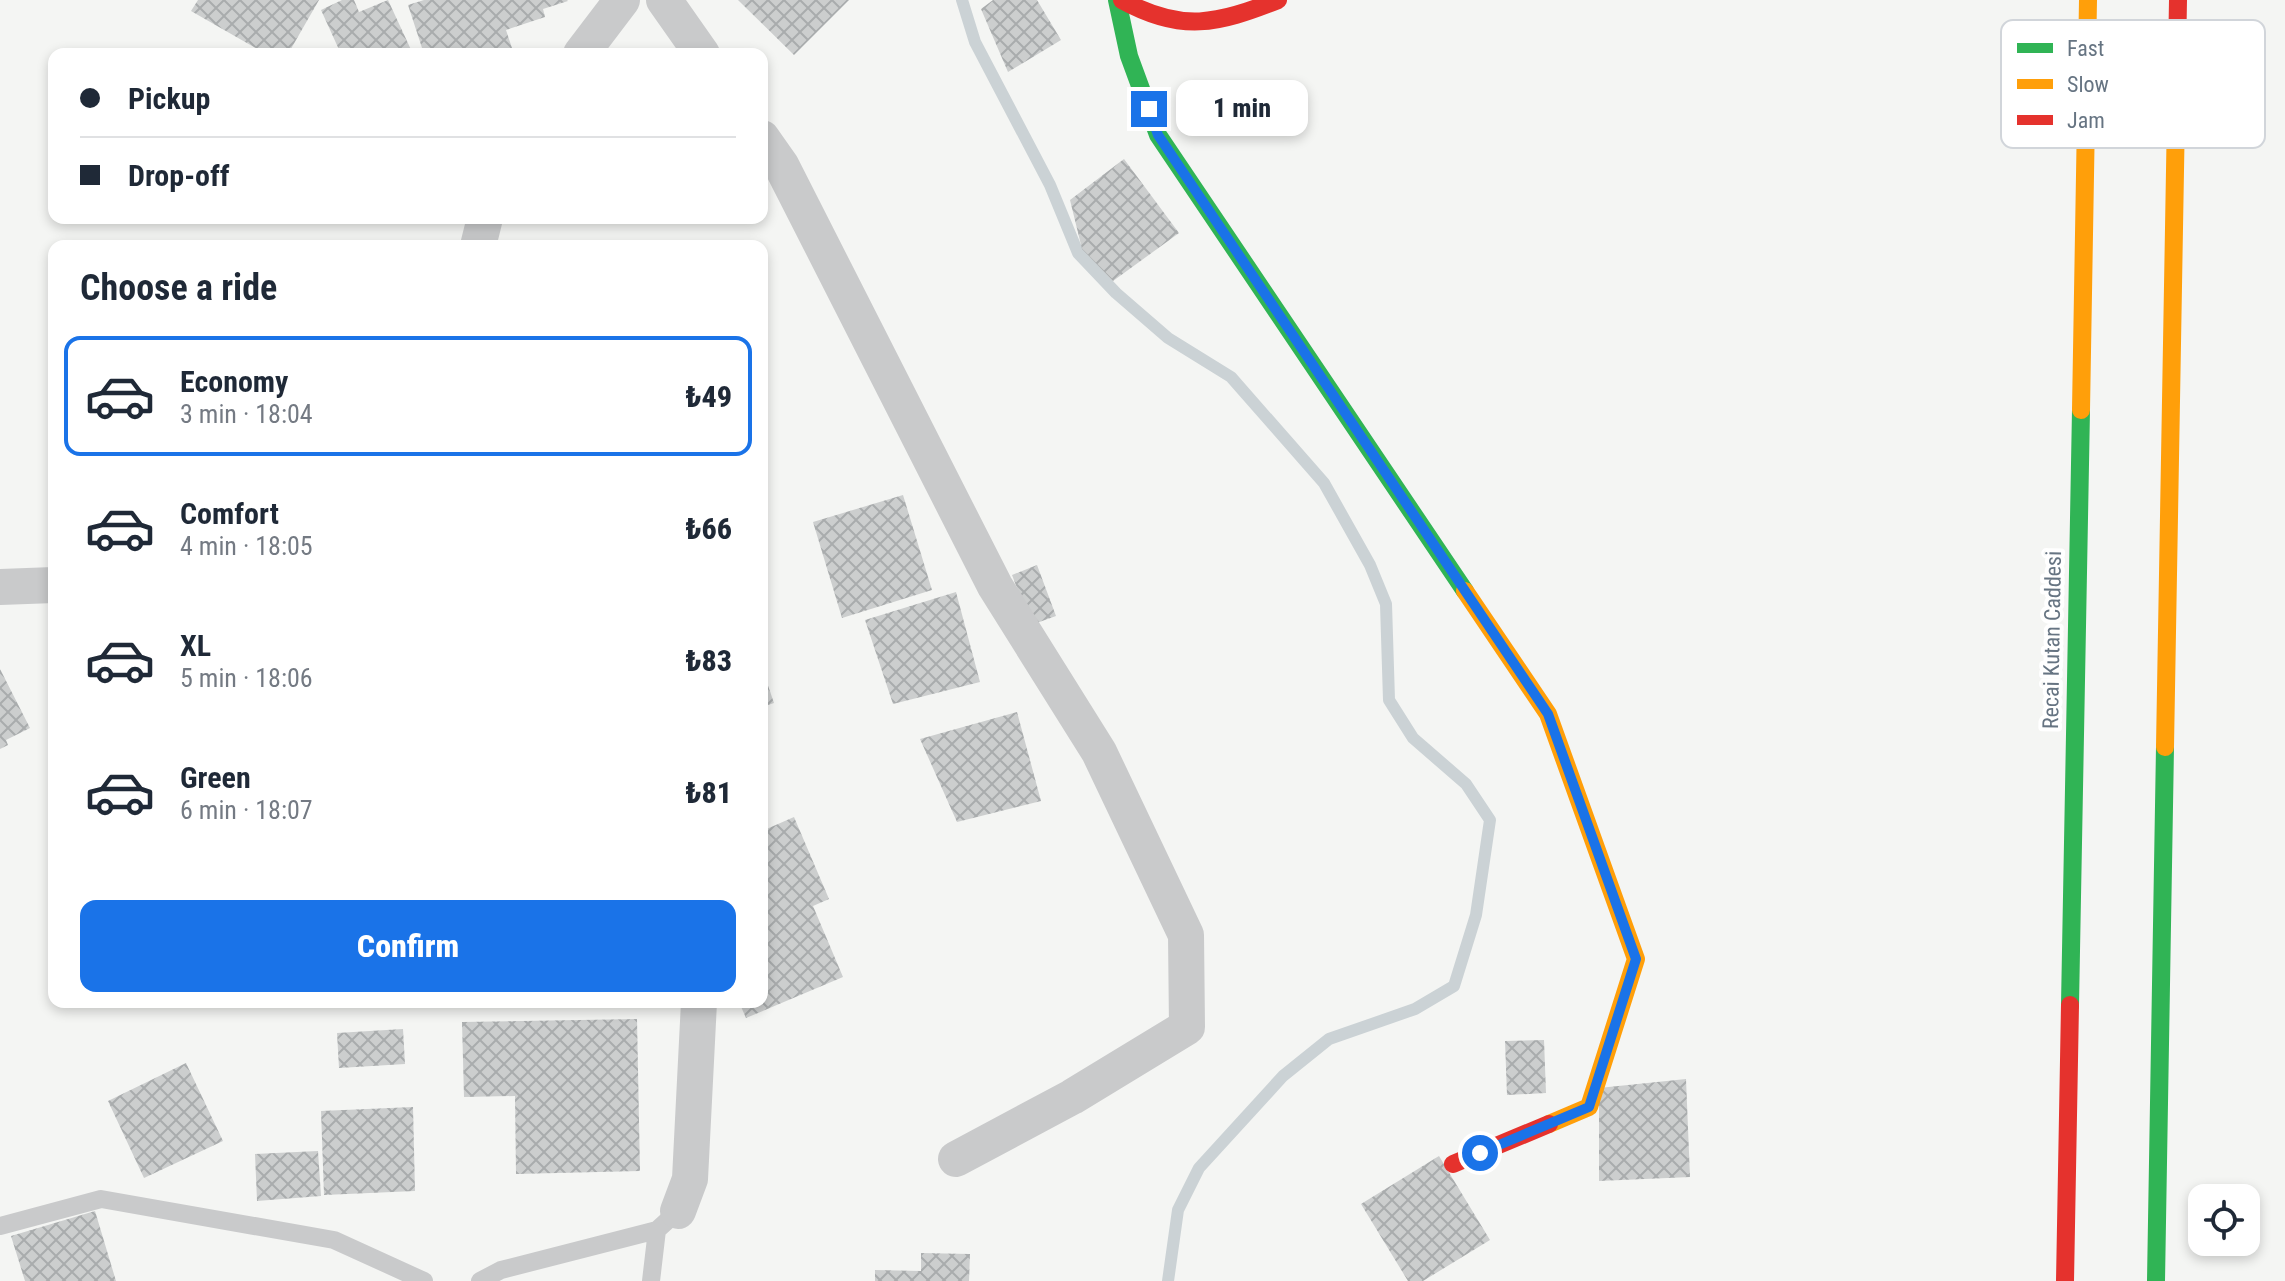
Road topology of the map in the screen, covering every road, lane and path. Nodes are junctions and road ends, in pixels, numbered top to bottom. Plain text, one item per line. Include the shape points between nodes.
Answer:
1 (622, 0) edge
2 (664, 0) edge
3 (1119, 0) edge
4 (1278, 0) edge
5 (2088, 0) edge
6 (2178, 0) edge
7 (2088, 20) edge
8 (2178, 20) edge
9 (586, 48) edge
10 (698, 48) edge
11 (768, 147) edge
12 (2085, 148) edge
13 (2175, 148) edge
14 (48, 585) edge
15 (0, 587) edge
16 (699, 1008) edge
17 (956, 1159) dead end
18 (1453, 1164) dead end
19 (667, 1220) junction
20 (0, 1226) edge
21 (424, 1281) edge
22 (480, 1281) edge
23 (651, 1281) edge
24 (2065, 1281) edge
25 (2156, 1281) edge

1 - 9 street
2 - 10 street
3 - 4 main road via 1180,25 1239,16
3 - 18 main road via 1129,56 1158,135 1548,714 1636,959 1589,1107
5 - 7 main road, Recai Kutan Caddesi
6 - 8 main road
11 - 17 street via 995,586 1099,752 1186,935 1187,1027
12 - 24 main road, Recai Kutan Caddesi
13 - 25 main road
14 - 15 street
16 - 19 street via 690,1179
19 - 22 lane
19 - 23 lane
20 - 21 lane via 101,1199 334,1240

